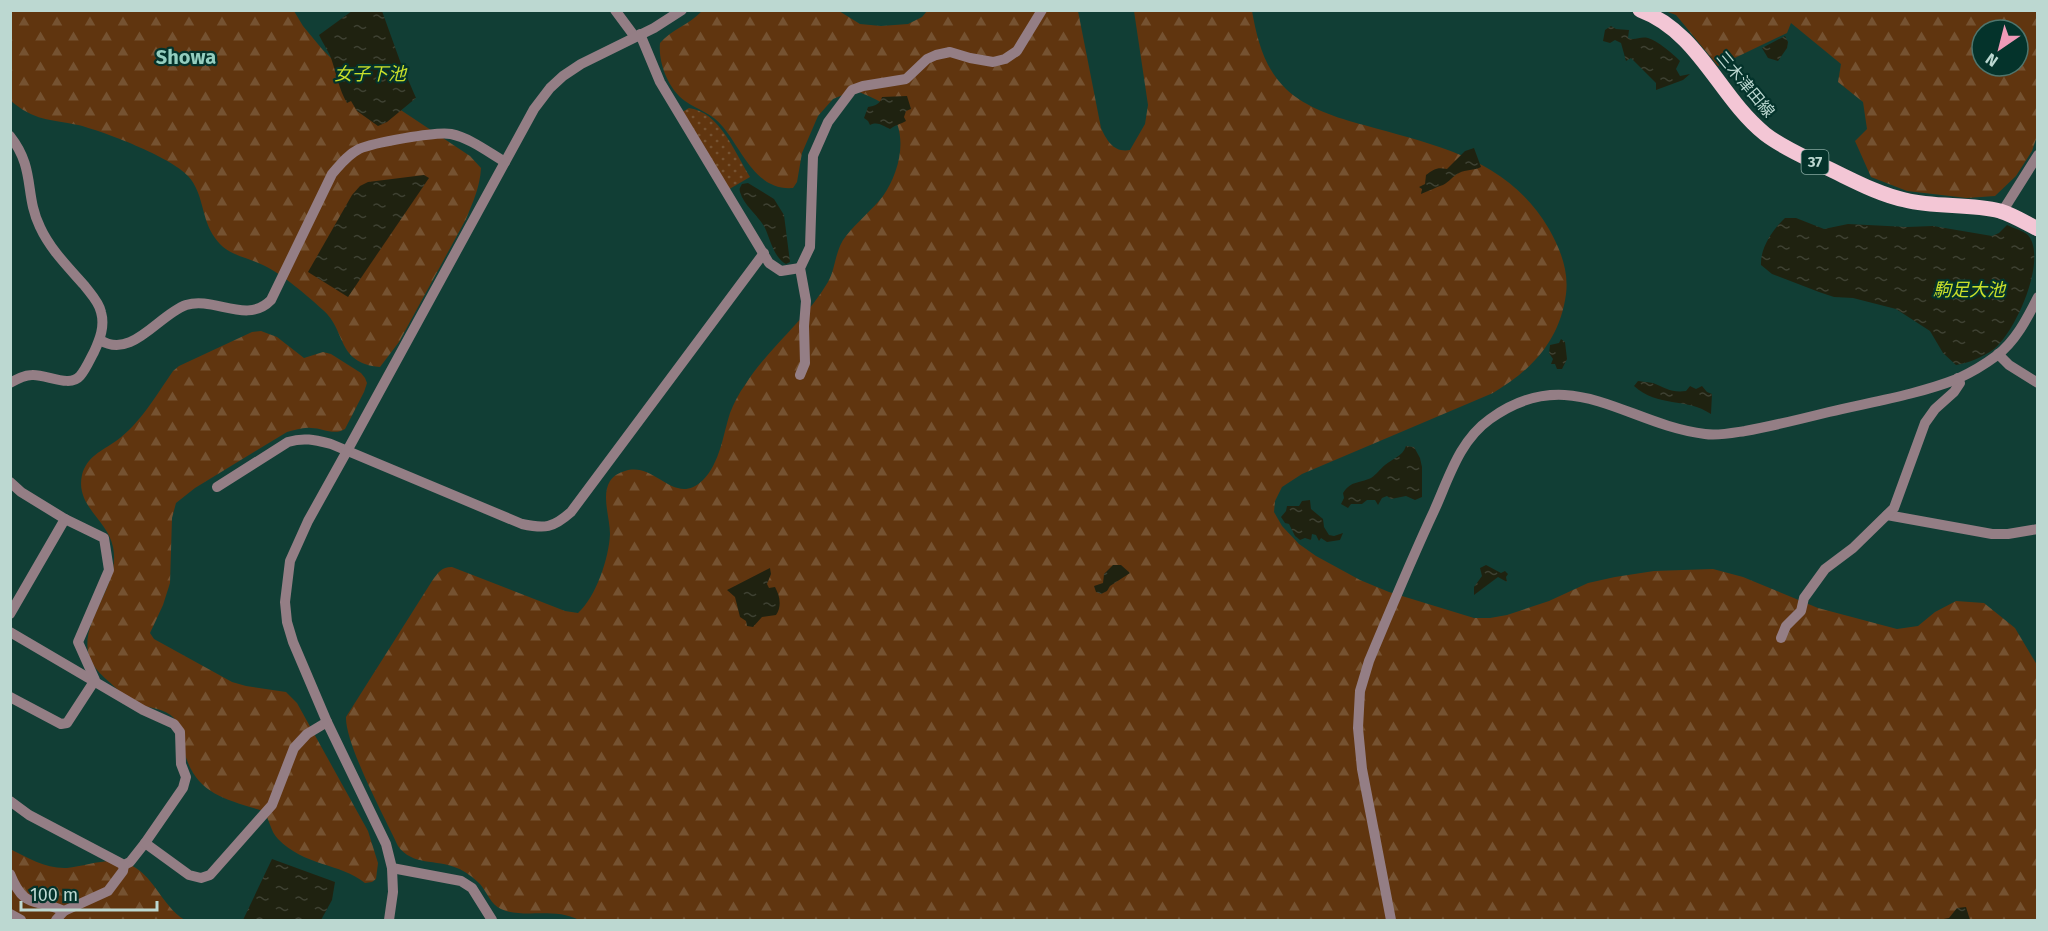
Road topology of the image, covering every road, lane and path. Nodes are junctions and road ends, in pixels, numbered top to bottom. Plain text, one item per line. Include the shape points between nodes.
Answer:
1 (615, 10) edge
2 (682, 10) edge
3 (1042, 10) edge
4 (1640, 10) edge
5 (637, 36) junction
6 (10, 136) edge
7 (2037, 155) edge
8 (505, 162) junction
9 (2002, 212) junction
10 (2037, 229) edge
11 (764, 254) junction
12 (800, 268) junction
13 (2037, 297) edge
14 (100, 340) junction
15 (1998, 354) junction
16 (800, 375) dead end
17 (1958, 378) junction
18 (10, 383) edge
19 (2037, 383) edge
20 (348, 451) junction
21 (10, 482) edge
22 (217, 487) dead end
23 (1887, 515) junction
24 (65, 519) junction
25 (2037, 529) edge
26 (10, 614) edge
27 (10, 632) edge
28 (1780, 638) dead end
29 (95, 680) junction
30 (10, 697) edge
31 (327, 722) junction
32 (10, 801) edge
33 (145, 843) junction
34 (123, 866) junction
35 (392, 868) junction
36 (10, 874) edge
37 (64, 911) junction
38 (10, 914) edge
39 (21, 921) edge
40 (56, 921) edge
41 (389, 921) edge
42 (492, 921) edge
43 (1391, 921) edge

1 - 5 street
2 - 5 street
3 - 12 street via 1017,51 1005,59 993,62 950,52 936,54 906,79 863,86 847,95 828,122 813,156 810,247
4 - 9 main road, 三木津田線 / 37 via 1682,36 1748,118 1766,135 1794,151 1907,201
5 - 8 street via 581,64 550,88
5 - 11 street via 660,82
6 - 14 street via 28,170 39,226 101,312
7 - 9 street
8 - 14 street via 450,134 431,133 360,148 332,174 266,305 246,310 186,305 126,344 108,345
8 - 20 street
9 - 10 main road, 三木津田線 / 37
11 - 12 street via 781,271
11 - 20 street via 571,513 551,526 522,524
12 - 16 street via 806,301 805,363
13 - 15 street via 2025,322
14 - 18 street via 79,378 72,381 32,375
15 - 17 street
15 - 19 street
17 - 23 street via 1960,383 1954,392 1925,423 1894,508
17 - 43 street via 1770,426 1707,435 1680,430 1580,396 1553,394 1529,398 1506,408 1472,435 1449,474 1369,661 1360,691 1362,769
20 - 22 street via 300,438
20 - 31 street via 298,539 290,561 285,602 293,642
21 - 24 street
23 - 25 street via 1992,534
23 - 28 street via 1825,569 1807,593 1802,611
24 - 26 street
24 - 29 street via 104,538 110,570 78,642
27 - 29 street
29 - 30 street via 67,723 61,724
29 - 33 street via 174,724 180,732 181,764 186,777 183,788
31 - 33 street via 294,748 272,805 210,875 189,875
31 - 35 street via 386,844
32 - 34 street
33 - 34 street
34 - 37 street via 108,891
35 - 41 street
35 - 42 street via 462,881 472,888
36 - 37 street via 29,902
37 - 40 street
38 - 39 street

